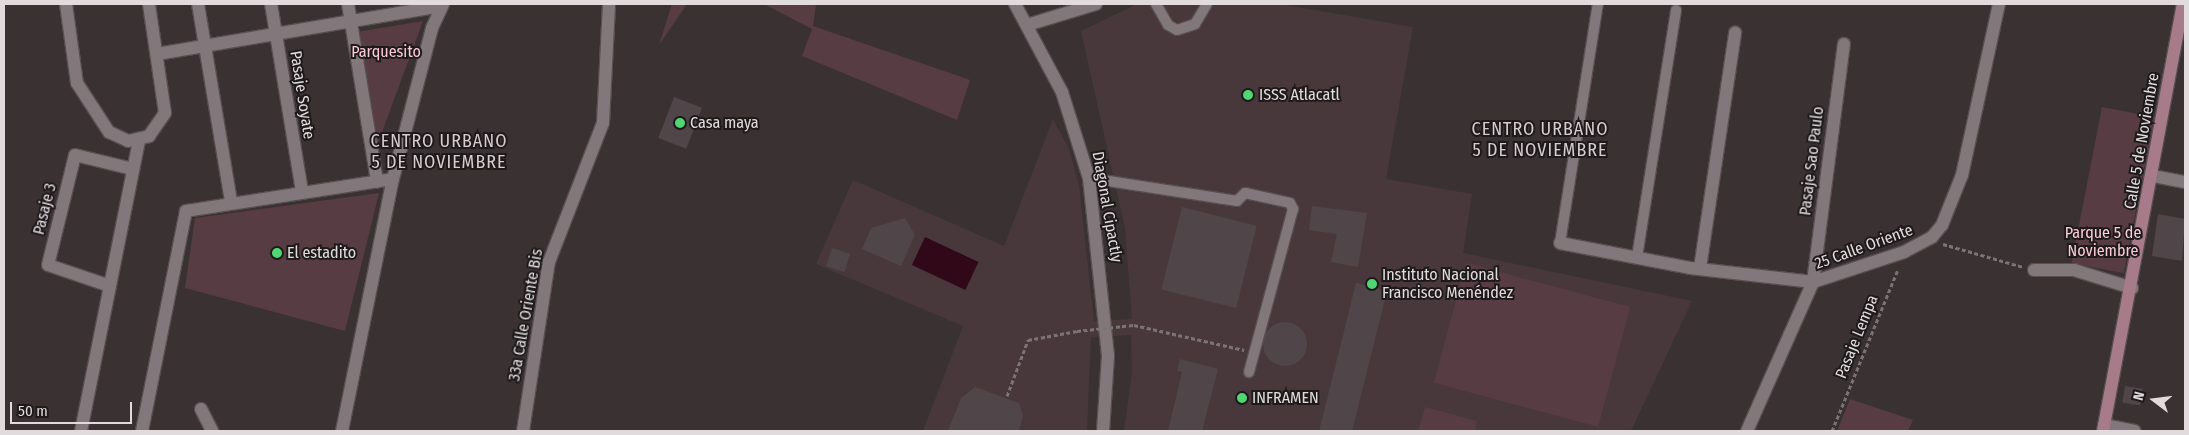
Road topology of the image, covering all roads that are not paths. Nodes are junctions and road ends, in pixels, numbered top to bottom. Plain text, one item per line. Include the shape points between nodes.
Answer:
1 (66, 4) edge
2 (149, 4) edge
3 (198, 4) edge
4 (271, 4) edge
5 (348, 4) edge
6 (608, 4) edge
7 (1015, 4) edge
8 (1156, 4) edge
9 (1207, 4) edge
10 (1598, 4) edge
11 (1999, 4) edge
12 (2183, 4) edge
13 (442, 5) edge
14 (1092, 5) edge
15 (413, 7) edge
16 (1676, 10) dead end
17 (351, 22) junction
18 (1027, 25) junction
19 (1735, 33) dead end
20 (276, 34) junction
21 (2181, 34) edge
22 (1844, 44) dead end
23 (205, 46) junction
24 (156, 54) junction
25 (139, 140) junction
26 (133, 169) junction
27 (2153, 176) junction
28 (1089, 178) junction
29 (393, 179) junction
30 (378, 182) junction
31 (2185, 182) edge
32 (302, 192) junction
33 (231, 202) junction
34 (1560, 243) joint
35 (1637, 257) junction
36 (1700, 268) junction
37 (2034, 270) road end
38 (1813, 282) junction
39 (110, 286) junction
40 (2132, 288) junction
41 (1249, 372) dead end
42 (201, 409) dead end
43 (2103, 428) edge
44 (81, 431) edge
45 (142, 431) edge
46 (212, 431) edge
47 (342, 431) edge
48 (523, 431) edge
49 (1103, 431) edge
50 (1747, 431) edge
51 (2134, 431) edge

1 - 25 street via 77,83 101,124 116,138
2 - 24 street
3 - 23 street
4 - 20 street, Pasaje Soyate
5 - 17 street
6 - 48 street, 33a Calle Oriente Bis via 603,123 549,262
7 - 18 street, Diagonal Cipactly
8 - 9 lane via 1168,25 1178,30 1196,24
10 - 34 lane
11 - 38 street, 25 Calle Oriente via 1962,175 1952,206 1932,237 1904,252
12 - 21 main road, Calle 5 de Noviembre
13 - 15 street
13 - 29 street
14 - 18 street
15 - 17 street
16 - 35 lane
17 - 20 street
17 - 30 street
18 - 28 street, Diagonal Cipactly via 1062,92
19 - 36 street
20 - 23 street
20 - 32 street, Pasaje Soyate
21 - 27 main road, Calle 5 de Noviembre
22 - 38 street, Pasaje Sao Paulo
23 - 24 street
23 - 33 street
24 - 25 street via 165,113 156,129
25 - 26 street
26 - 39 street
26 - 39 street, Pasaje 3 via 75,154 48,265
27 - 31 street
27 - 40 main road, Calle 5 de Noviembre
28 - 41 lane via 1237,202 1245,193 1290,203 1293,209
28 - 49 street, Diagonal Cipactly via 1108,356
29 - 30 street
29 - 47 street
30 - 32 street
32 - 33 street
33 - 45 street via 186,211
34 - 35 street
35 - 36 street
36 - 38 street
37 - 40 street via 2074,270
38 - 50 street, 25 Calle Oriente
39 - 44 street
40 - 43 main road, Calle 5 de Noviembre
42 - 46 street
43 - 51 street

